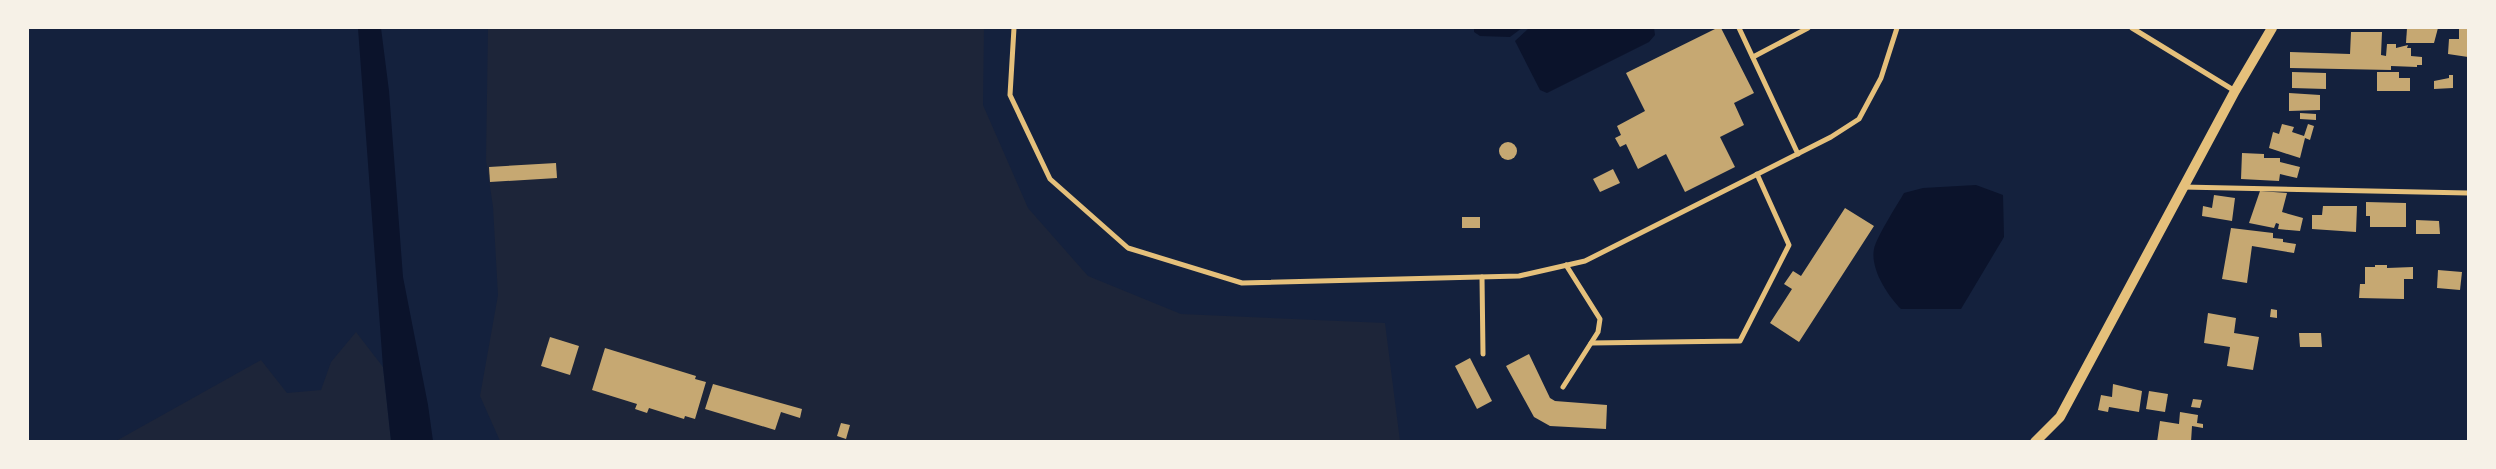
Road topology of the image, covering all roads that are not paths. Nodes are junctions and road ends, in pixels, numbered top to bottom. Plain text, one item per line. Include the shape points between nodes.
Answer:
1 (1014, 28) edge
2 (1740, 28) edge
3 (1808, 28) edge
4 (1897, 28) edge
5 (2132, 28) edge
6 (2272, 28) edge
7 (1753, 57) junction
8 (2235, 91) junction
9 (1798, 154) junction
10 (1757, 174) junction
11 (2183, 187) junction
12 (2468, 193) edge
13 (1566, 265) junction
14 (1482, 277) junction
15 (1591, 343) junction
16 (1483, 354) dead end
17 (1564, 387) dead end
18 (2035, 442) edge

1 - 14 street via 1010,95 1050,179 1128,248 1242,283
2 - 7 street
3 - 7 street
4 - 9 street via 1881,78 1859,119
5 - 8 street
6 - 8 main road
7 - 9 street
8 - 11 main road
9 - 10 street
10 - 13 street via 1586,261
10 - 15 street via 1789,245 1740,341
11 - 12 street
11 - 18 main road via 2060,417
13 - 14 street via 1519,276
13 - 15 street via 1600,319 1598,332
14 - 16 street
15 - 17 street

